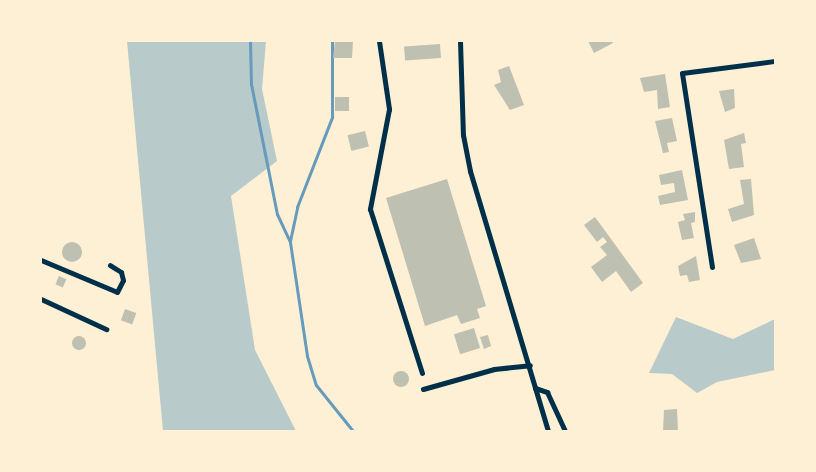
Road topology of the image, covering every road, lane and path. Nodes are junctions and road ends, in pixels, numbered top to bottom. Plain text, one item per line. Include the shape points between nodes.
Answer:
1 (378, 41) edge
2 (460, 41) edge
3 (775, 60) edge
4 (41, 260) edge
5 (110, 266) dead end
6 (712, 267) dead end
7 (41, 299) edge
8 (106, 329) dead end
9 (530, 365) junction
10 (422, 373) dead end
11 (535, 388) junction
12 (423, 389) dead end
13 (548, 431) edge
14 (565, 431) edge

1 - 10 street via 389,109 370,209
2 - 9 street via 463,135 470,171
3 - 6 street via 682,73
4 - 5 street via 117,292 123,280 121,272
7 - 8 street
9 - 11 street
9 - 12 street via 494,369
11 - 13 street
11 - 14 street via 547,392

